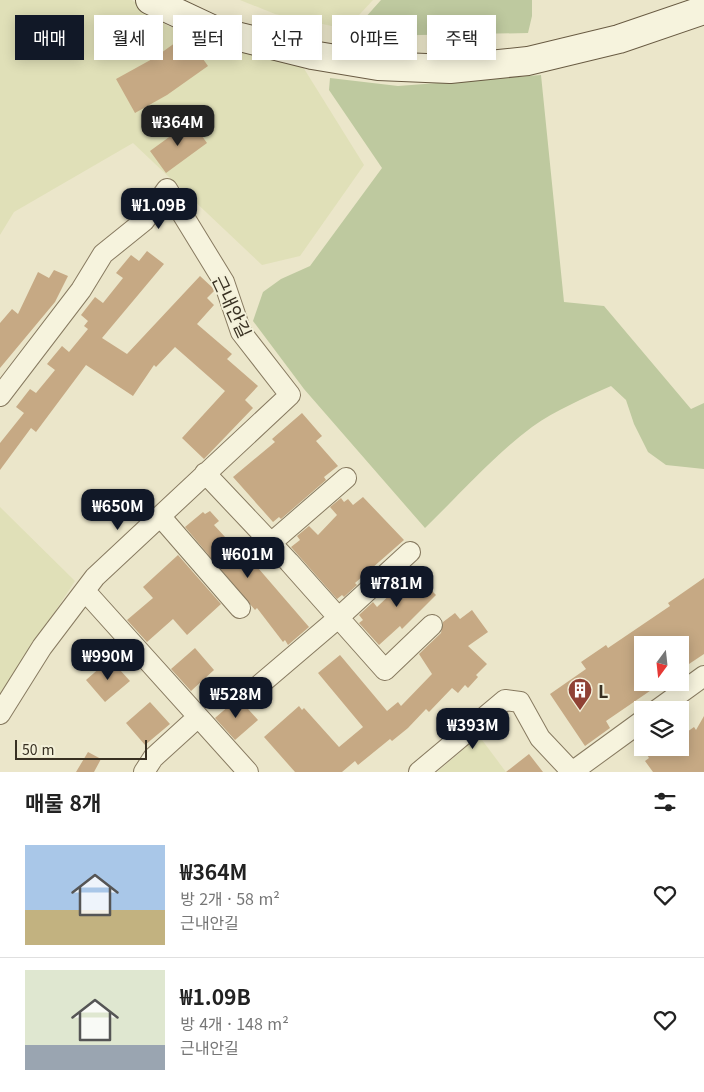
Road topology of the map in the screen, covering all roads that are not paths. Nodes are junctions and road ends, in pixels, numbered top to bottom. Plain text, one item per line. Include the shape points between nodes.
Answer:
1 (150, 0) edge
2 (704, 10) edge
3 (0, 396) edge
4 (205, 473) junction
5 (346, 478) dead end
6 (160, 516) junction
7 (272, 543) junction
8 (410, 552) dead end
9 (85, 591) junction
10 (240, 608) dead end
11 (338, 619) junction
12 (432, 625) dead end
13 (704, 676) edge
14 (256, 688) dead end
15 (669, 701) edge
16 (0, 714) edge
17 (198, 717) junction
18 (634, 727) edge
19 (144, 772) edge
20 (248, 772) edge
21 (419, 772) edge
22 (572, 772) edge

1 - 2 street via 216,31 312,56 378,66 450,69 528,61 619,39
3 - 4 street, 근내안길 via 81,290 103,254 144,221 167,189 224,282 241,332 290,395
4 - 6 street, 근내안길
4 - 7 street
5 - 7 street
6 - 9 street, 근내안길 via 95,577
6 - 10 street
7 - 11 street
8 - 11 street
9 - 16 street, 근내안길 via 42,647
9 - 17 street
11 - 12 street via 385,670
11 - 14 street
13 - 15 street
17 - 19 street via 153,758
17 - 20 street
18 - 22 street
21 - 22 street via 505,700 520,702 540,738

